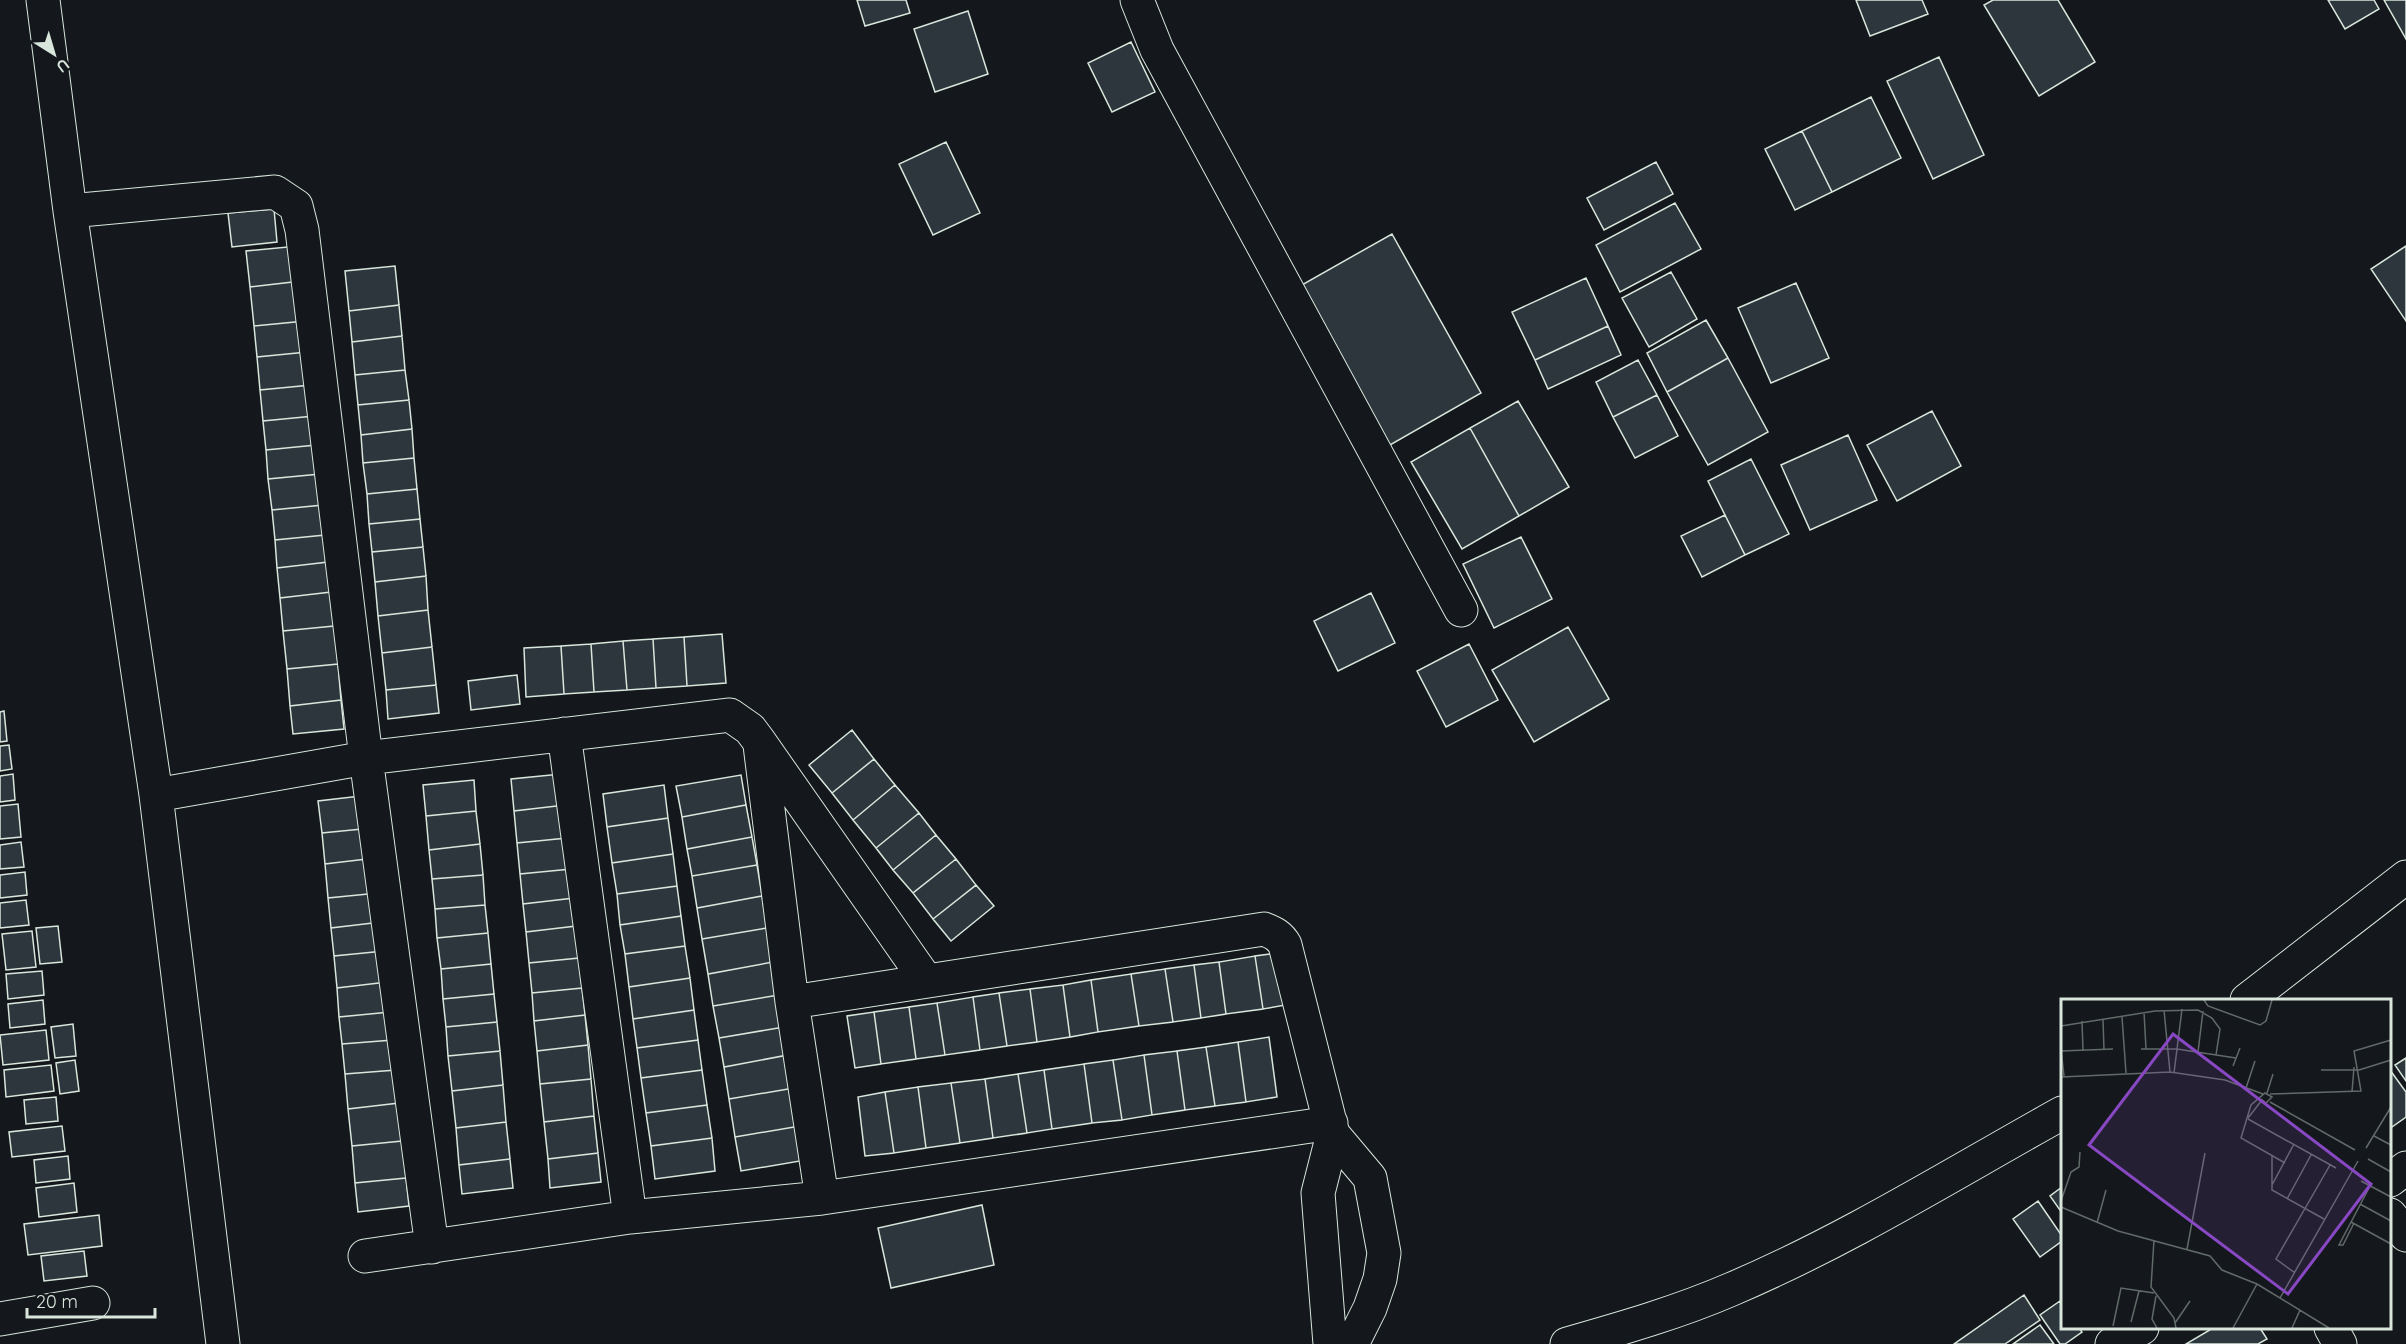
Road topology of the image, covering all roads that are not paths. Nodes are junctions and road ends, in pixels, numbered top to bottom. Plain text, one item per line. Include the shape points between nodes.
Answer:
1 (43, 0) edge
2 (1137, 0) edge
3 (70, 211) junction
4 (1461, 610) dead end
5 (564, 734) junction
6 (759, 741) junction
7 (366, 758) junction
8 (156, 795) junction
9 (2406, 877) edge
10 (926, 980) junction
11 (2248, 999) edge
12 (792, 1002) junction
13 (2061, 1114) edge
14 (1332, 1128) junction
15 (2406, 1168) edge
16 (2391, 1179) edge
17 (822, 1198) junction
18 (2391, 1216) edge
19 (630, 1217) junction
20 (2406, 1234) edge
21 (432, 1247) junction
22 (365, 1256) dead end
23 (93, 1303) dead end
24 (0, 1319) edge
25 (2140, 1329) edge
26 (2332, 1329) edge
27 (223, 1344) edge
28 (1308, 1344) edge
29 (1314, 1344) edge
30 (1330, 1344) edge
31 (1352, 1344) edge
32 (1567, 1344) edge
33 (2112, 1344) edge
34 (2340, 1344) edge

1 - 3 street
2 - 4 street via 1157,50
3 - 7 street via 275,192 296,206 304,242
3 - 8 street
5 - 6 street via 730,715
5 - 7 street
5 - 19 street
6 - 10 street
6 - 12 street
7 - 8 street
7 - 21 street
8 - 27 street
9 - 11 street
10 - 12 street
10 - 14 street via 1264,929 1280,937 1285,945
12 - 17 street
13 - 32 street via 1794,1261 1730,1290
14 - 17 street
14 - 30 street via 1318,1193
14 - 31 street via 1370,1178 1384,1253 1377,1288
15 - 16 street
17 - 19 street
18 - 20 street
19 - 21 street
21 - 22 street
23 - 24 street
25 - 33 street
26 - 34 street
28 - 29 street

